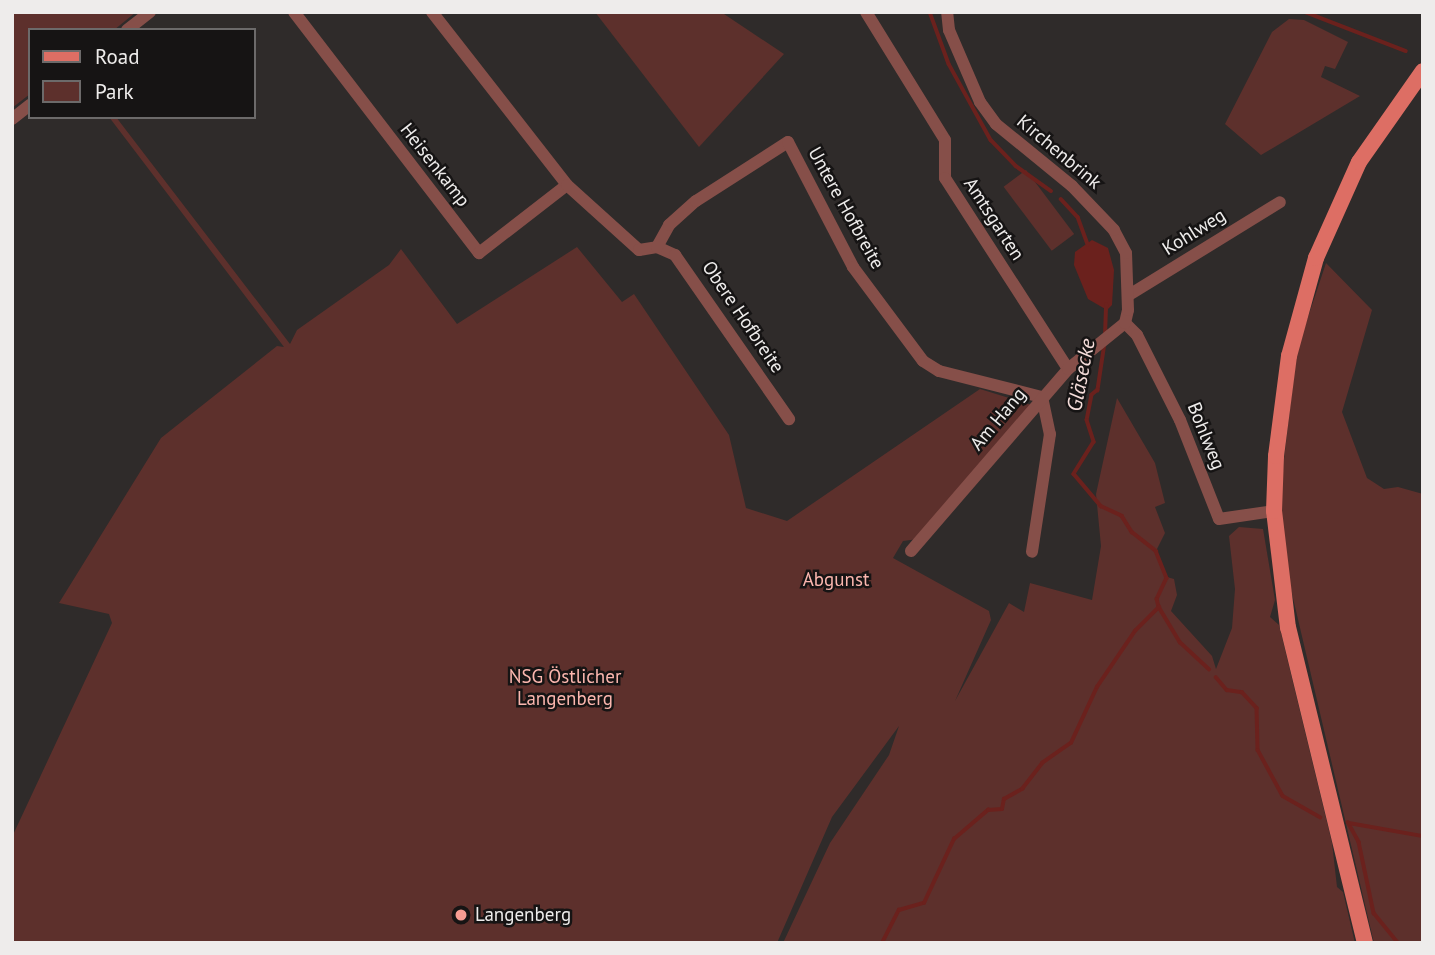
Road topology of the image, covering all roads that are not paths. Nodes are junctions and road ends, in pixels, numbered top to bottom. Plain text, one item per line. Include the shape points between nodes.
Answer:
1 (150, 12) edge
2 (294, 12) edge
3 (432, 12) edge
4 (866, 12) edge
5 (947, 12) edge
6 (130, 28) edge
7 (1423, 71) edge
8 (28, 106) edge
9 (12, 118) edge
10 (567, 185) junction
11 (1280, 202) dead end
12 (657, 247) junction
13 (1129, 295) junction
14 (1120, 328) junction
15 (1068, 369) junction
16 (1042, 397) junction
17 (789, 419) dead end
18 (1274, 511) junction
19 (911, 551) dead end
20 (1032, 552) dead end
21 (1365, 943) edge

1 - 6 street
2 - 10 street, Heisenkamp via 479,253
3 - 10 street
4 - 15 street, Amtsgarten via 945,140 945,178
5 - 13 street, Kirchenbrink via 948,30 980,102 996,124 1072,186 1114,230 1125,253
7 - 18 main road via 1359,162 1316,258 1289,356
8 - 9 street
10 - 12 street via 639,250
11 - 13 street, Kohlweg
12 - 16 street, Untere Hofbreite via 669,225 696,201 788,142 853,267 923,361 939,371
12 - 17 street, Obere Hofbreite via 675,254 695,278
13 - 14 street, Kirchenbrink
14 - 15 street, Am Hang
14 - 18 street, Bohlweg via 1137,335 1180,420 1219,519
15 - 16 street, Am Hang
16 - 19 street, Am Hang
16 - 20 street via 1050,434
18 - 21 main road via 1288,628

